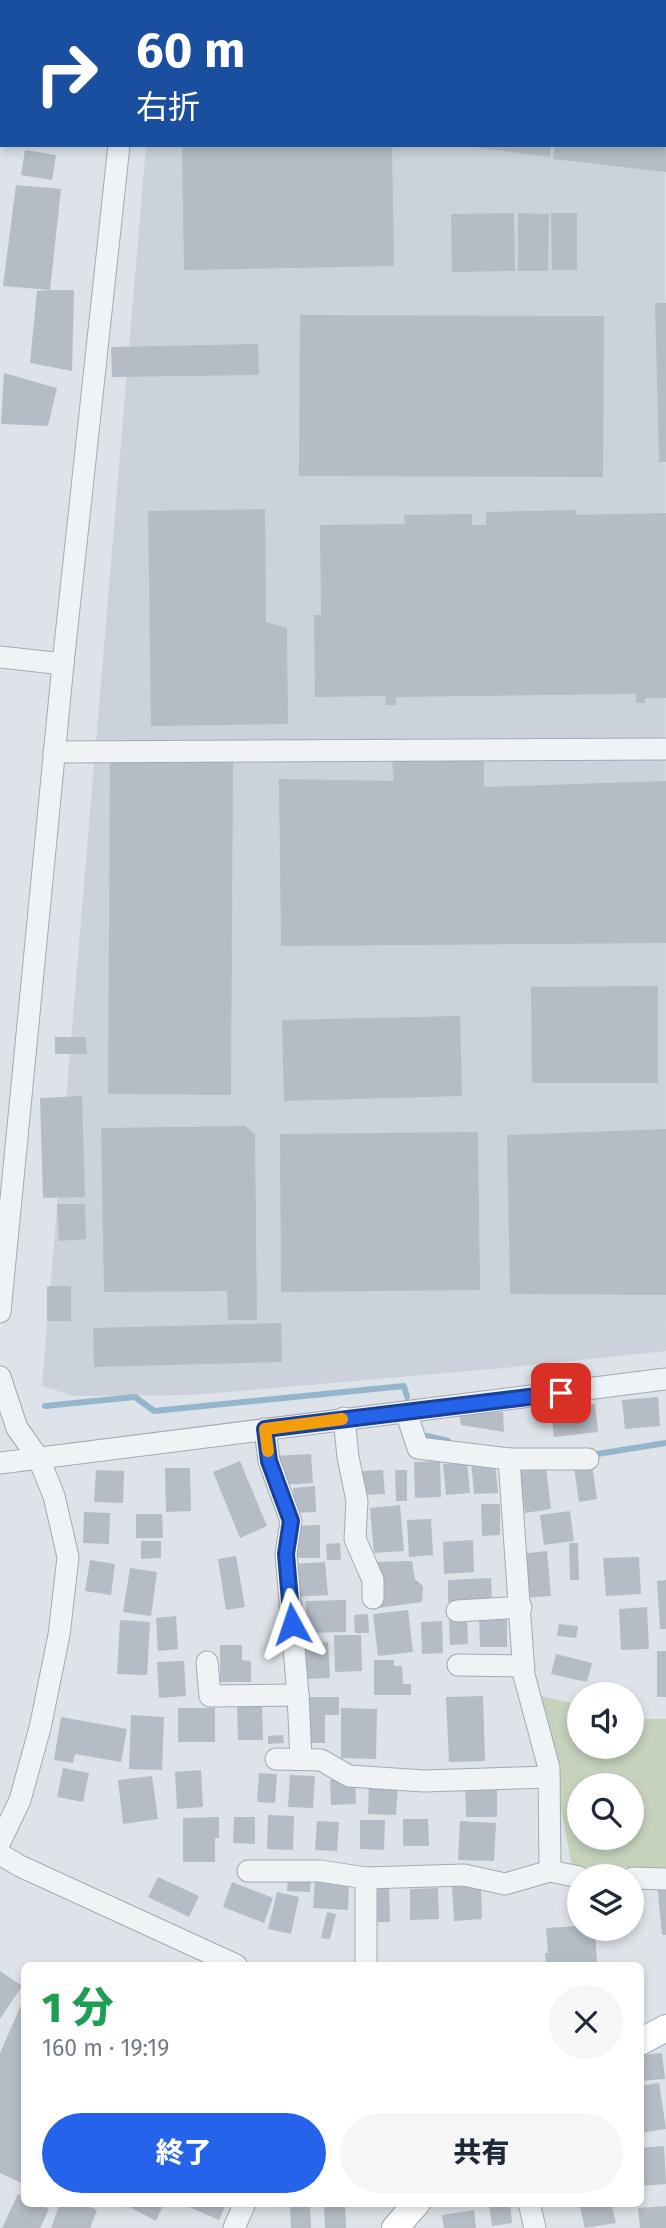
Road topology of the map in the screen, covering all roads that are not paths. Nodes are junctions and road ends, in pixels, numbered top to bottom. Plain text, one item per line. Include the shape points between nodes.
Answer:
1 (119, 147) edge
2 (0, 657) edge
3 (63, 664) junction
4 (666, 749) edge
5 (54, 752) junction
6 (0, 1312) edge
7 (0, 1377) edge
8 (666, 1379) edge
9 (406, 1412) junction
10 (344, 1418) junction
11 (265, 1429) junction
12 (38, 1459) junction
13 (509, 1459) junction
14 (588, 1459) dead end
15 (0, 1463) edge
16 (373, 1598) dead end
17 (521, 1607) junction
18 (457, 1611) dead end
19 (207, 1662) dead end
20 (458, 1665) dead end
21 (524, 1666) junction
22 (298, 1695) junction
23 (276, 1759) dead end
24 (301, 1759) junction
25 (549, 1777) junction
26 (0, 1842) edge
27 (0, 1854) edge
28 (248, 1871) dead end
29 (550, 1871) junction
30 (567, 1875) edge
31 (366, 1878) junction
32 (644, 1878) edge
33 (666, 1878) edge
34 (229, 1962) edge
35 (366, 1962) edge
36 (666, 2028) edge
37 (644, 2040) edge
38 (243, 2207) edge
39 (414, 2207) edge
40 (530, 2207) edge
41 (234, 2228) edge
42 (396, 2228) edge
43 (535, 2228) edge

1 - 3 street
2 - 3 street
3 - 5 street
4 - 5 street
5 - 6 street
7 - 12 street via 17,1428
8 - 9 street
9 - 10 street
9 - 13 street via 418,1448
10 - 11 street
10 - 16 street via 356,1501 355,1539 373,1580
11 - 12 street
11 - 22 street via 269,1461 291,1521 286,1554
12 - 15 street
12 - 26 street via 54,1496 68,1557 59,1635 40,1728 20,1800
13 - 14 street
13 - 17 street
17 - 18 street
17 - 21 street
19 - 22 street via 210,1696
20 - 21 street
21 - 25 street
22 - 24 street
23 - 24 street
24 - 25 street via 321,1760 349,1776 424,1781
25 - 29 street
27 - 34 street
28 - 31 street via 320,1871
29 - 30 street
29 - 31 street via 505,1884 464,1875
31 - 35 street
32 - 33 street
36 - 37 main road
38 - 41 street
39 - 42 main road
40 - 43 street

